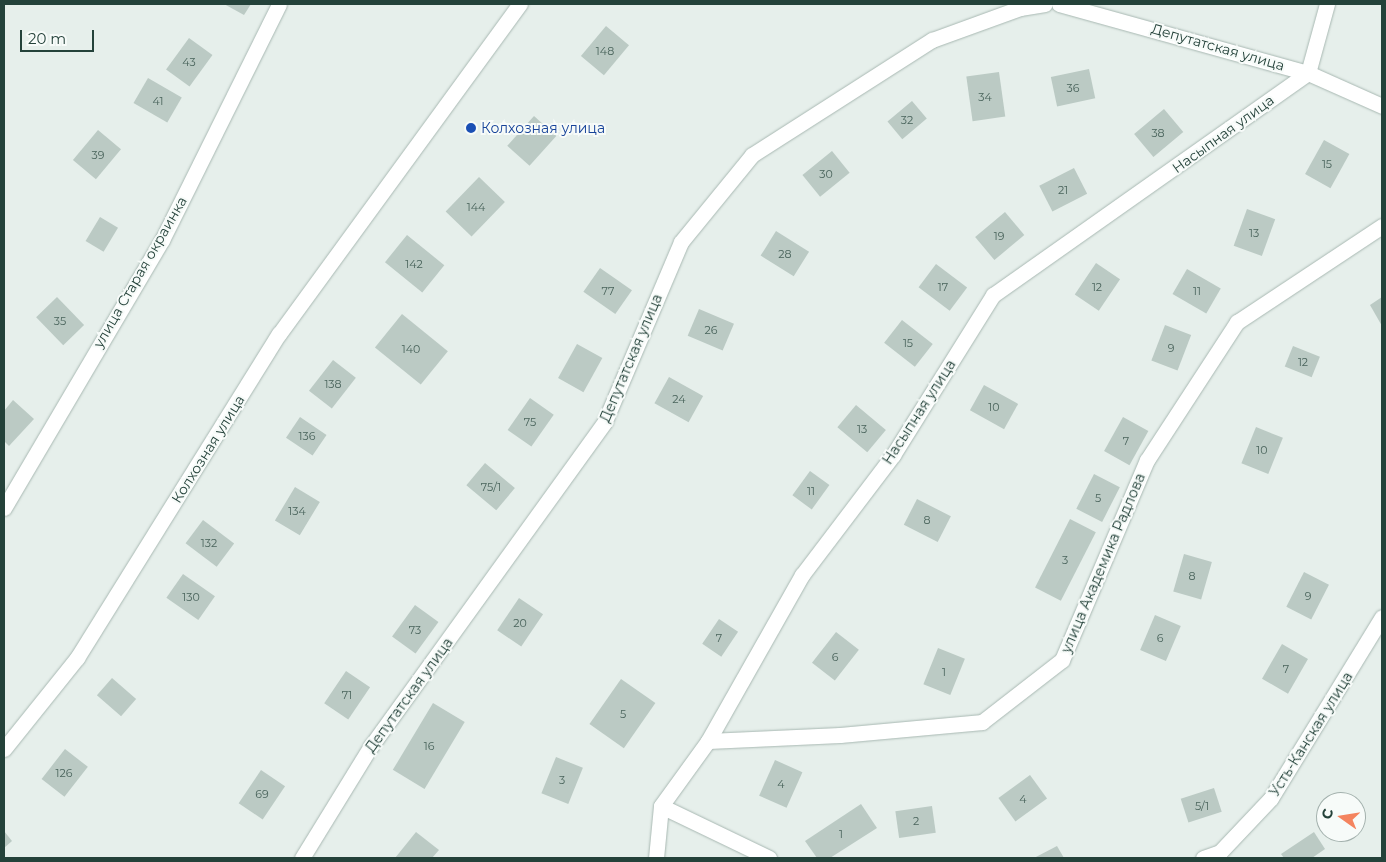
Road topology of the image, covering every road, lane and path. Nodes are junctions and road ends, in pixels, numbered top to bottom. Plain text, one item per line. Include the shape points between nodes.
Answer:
1 (279, 4) edge
2 (520, 4) edge
3 (1045, 4) edge
4 (1058, 4) edge
5 (1327, 4) edge
6 (1308, 73) junction
7 (1382, 106) edge
8 (1382, 226) edge
9 (4, 508) edge
10 (1382, 617) edge
11 (708, 741) junction
12 (4, 749) edge
13 (661, 806) junction
14 (302, 858) edge
15 (656, 858) edge
16 (769, 858) edge
17 (1203, 858) edge

1 - 9 street, улица Старая окраинка via 162,240
2 - 12 street, Колхозная улица via 279,334 77,658
3 - 14 street, Депутатская улица via 1020,8 932,40 752,155 681,242 606,421 371,746
4 - 6 street, Депутатская улица
5 - 6 street
6 - 7 street, Депутатская улица
6 - 11 street, Насыпная улица via 993,295 893,455 802,575
8 - 11 street, улица Академика Радлова via 1237,322 1147,460 1062,660 982,722 840,735
10 - 17 street, Усть-Канская улица via 1271,798 1220,852
11 - 13 street, Насыпная улица
13 - 15 street
13 - 16 street

